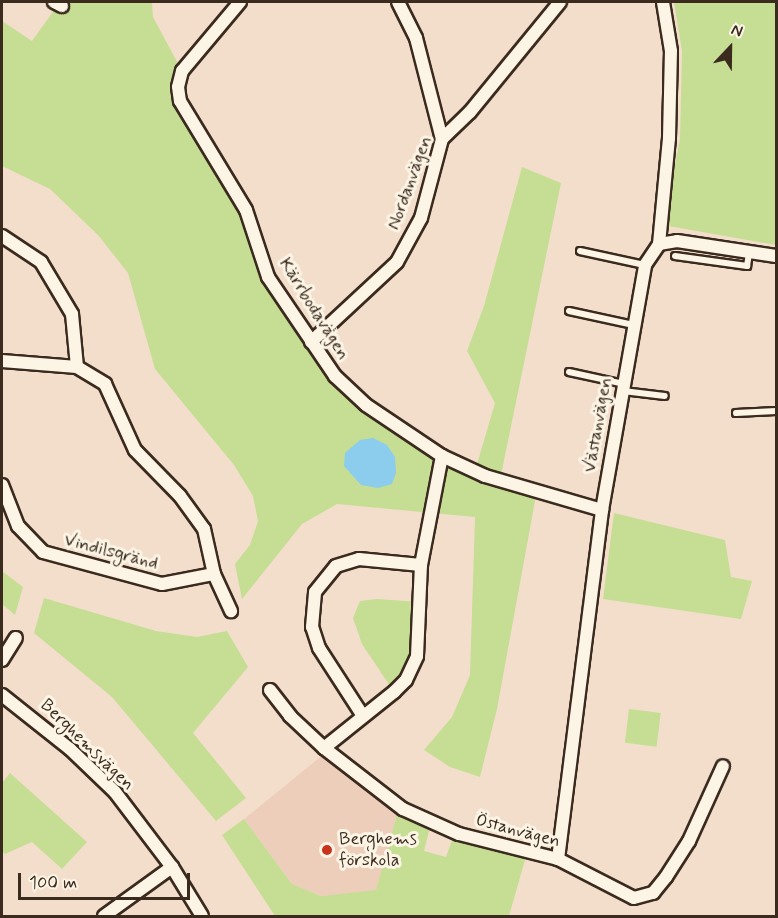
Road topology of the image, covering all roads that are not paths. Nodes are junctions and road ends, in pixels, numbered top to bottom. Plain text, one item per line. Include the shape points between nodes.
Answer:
1 (240, 2) edge
2 (398, 2) edge
3 (560, 2) edge
4 (663, 2) edge
5 (442, 139) junction
6 (2, 236) edge
7 (659, 244) junction
8 (580, 251) dead end
9 (749, 254) junction
10 (675, 256) dead end
11 (777, 256) edge
12 (645, 265) junction
13 (569, 311) dead end
14 (634, 325) junction
15 (311, 342) junction
16 (2, 361) edge
17 (77, 367) junction
18 (569, 372) dead end
19 (623, 387) junction
20 (665, 396) dead end
21 (777, 411) edge
22 (736, 413) dead end
23 (442, 456) junction
24 (2, 485) edge
25 (602, 510) junction
26 (421, 565) junction
27 (214, 574) junction
28 (231, 611) dead end
29 (16, 638) dead end
30 (2, 660) edge
31 (270, 690) dead end
32 (2, 695) edge
33 (363, 716) junction
34 (324, 748) junction
35 (723, 766) dead end
36 (558, 859) junction
37 (172, 867) junction
38 (104, 916) edge
39 (202, 916) edge

1 - 15 street, Kärrbodavägen via 182,71 180,101 246,210 268,277
2 - 5 street via 416,38
3 - 5 street, Nordanvägen via 470,112
4 - 7 street via 671,51 669,138 657,233
5 - 15 street, Nordanvägen via 420,218 397,262
6 - 17 street via 41,262 72,314
7 - 9 street via 677,241
7 - 12 street, Västanvägen
8 - 12 lane
9 - 10 lane via 747,266
9 - 11 street
12 - 14 street, Västanvägen
13 - 14 lane
14 - 19 street, Västanvägen
15 - 23 street, Kärrbodavägen via 335,376 366,405
16 - 17 street
17 - 27 street via 110,391 135,450 180,496 204,529
18 - 19 lane
19 - 20 lane
19 - 25 street, Västanvägen
21 - 22 lane
23 - 25 street, Kärrbodavägen via 485,476
23 - 26 street
24 - 27 street, Vindilsgränd via 18,526 43,552 162,584
25 - 36 street, Västanvägen
26 - 33 street via 417,656 406,680
26 - 33 street via 359,559 336,566 315,592 312,627 319,648
27 - 28 street
29 - 30 street
31 - 34 street, Östanvägen via 290,716
32 - 37 street, Berghemsvägen via 62,742 115,792
33 - 34 street
34 - 36 street, Östanvägen via 379,792 422,818 459,834
35 - 36 street, Östanvägen via 689,841 652,893 634,898
37 - 38 street
37 - 39 street, Berghemsvägen

